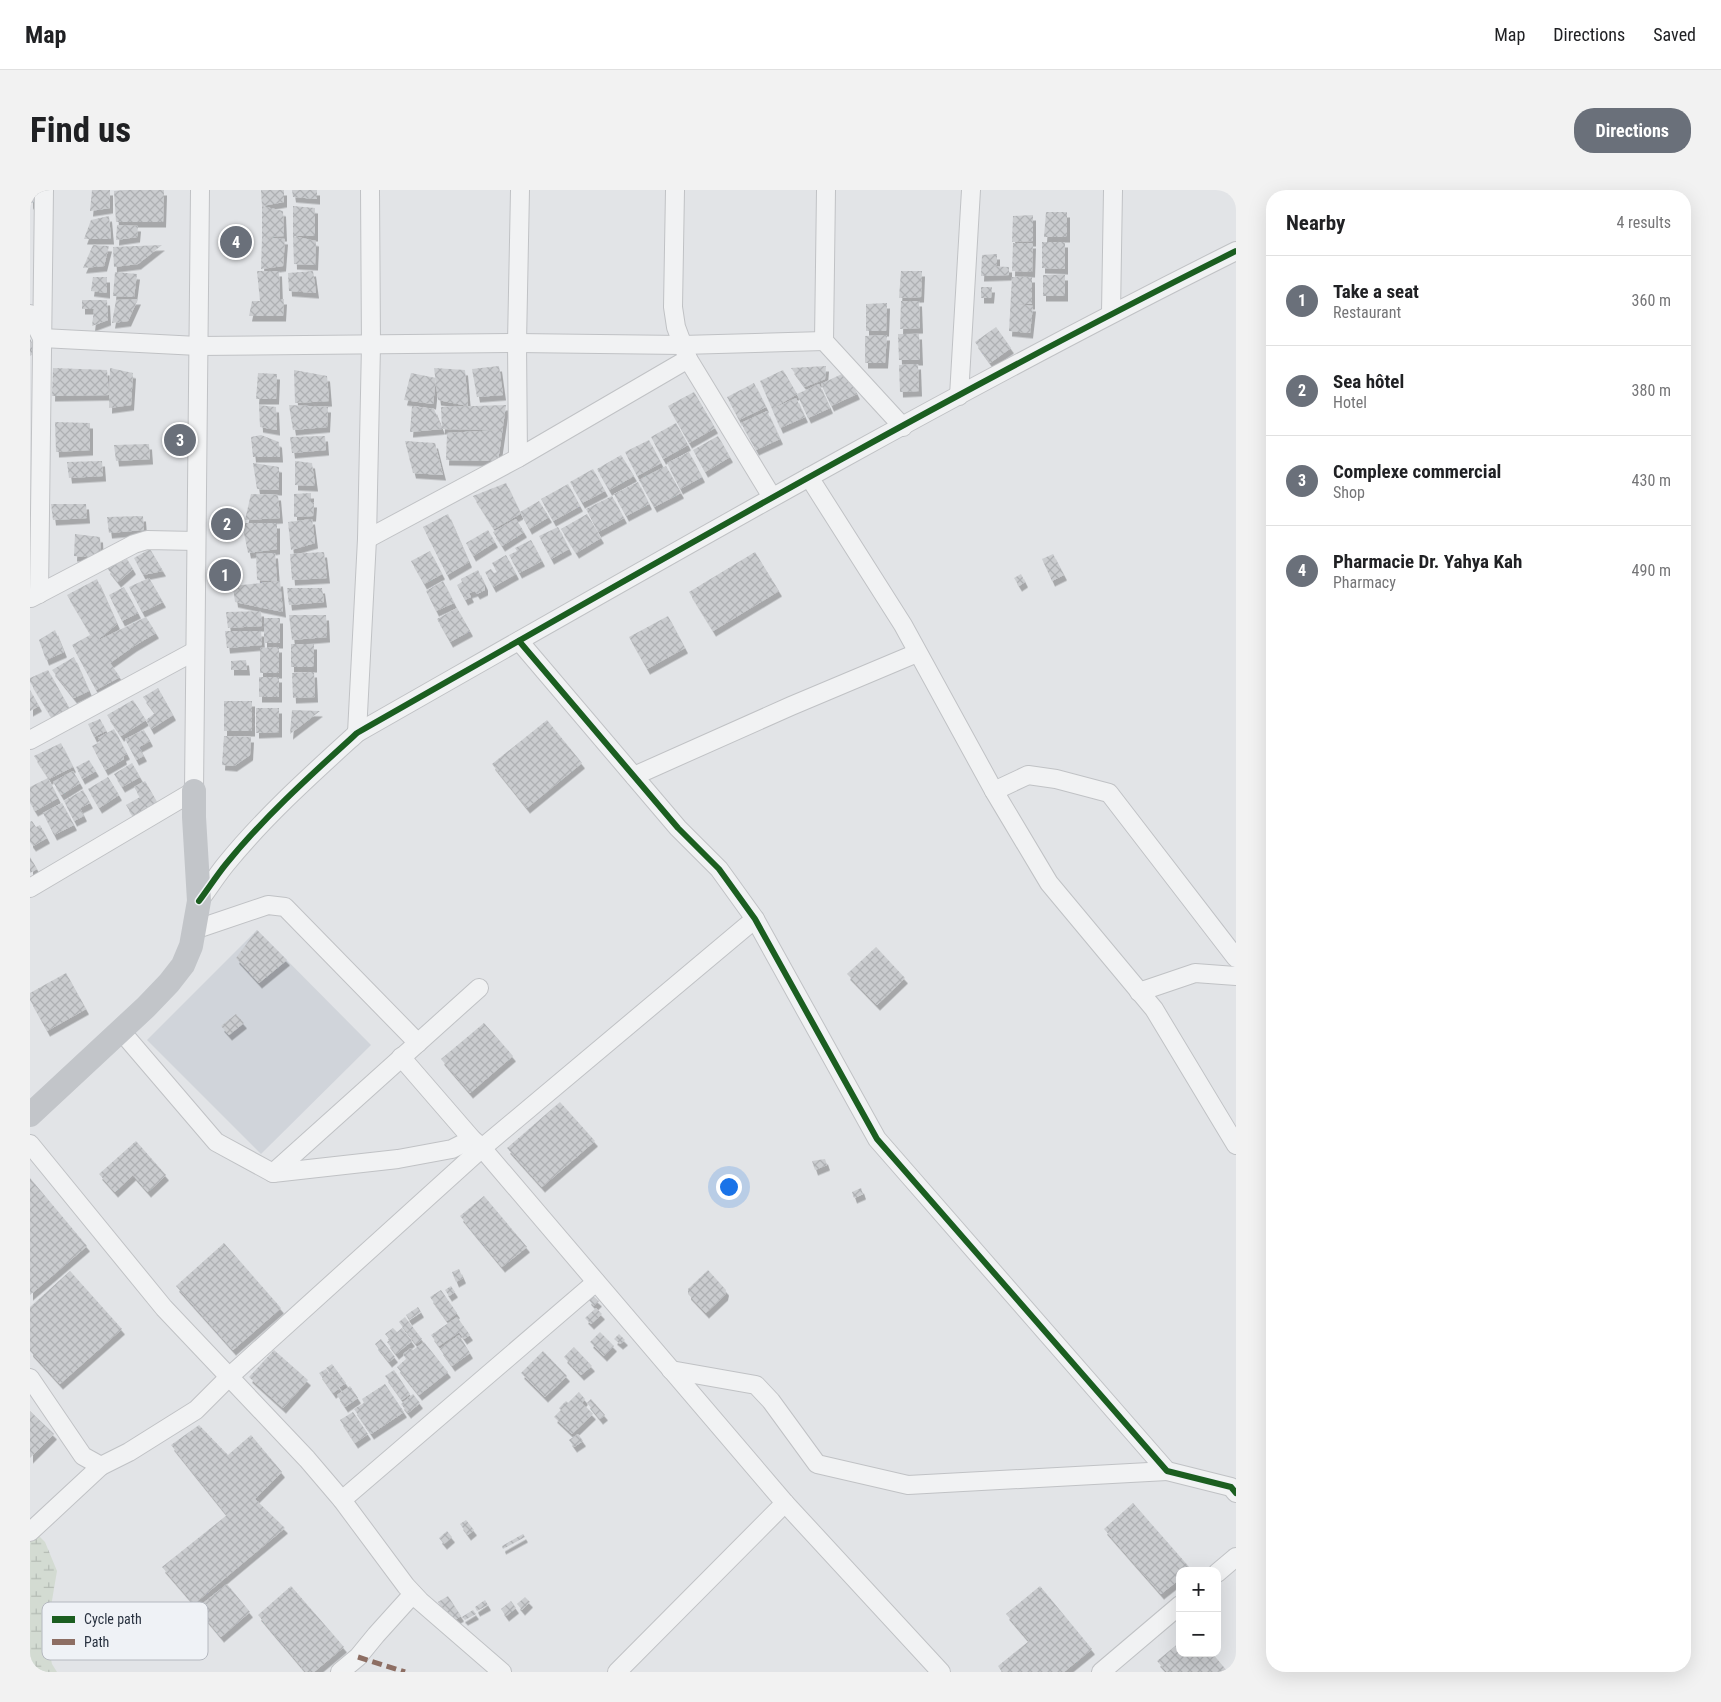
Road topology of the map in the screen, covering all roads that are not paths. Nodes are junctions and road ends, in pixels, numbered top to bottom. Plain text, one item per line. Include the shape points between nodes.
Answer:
1 (44, 190) edge
2 (200, 190) edge
3 (370, 190) edge
4 (520, 190) edge
5 (675, 190) edge
6 (826, 190) edge
7 (971, 190) edge
8 (1113, 190) edge
9 (1236, 251) edge
10 (1111, 313) junction
11 (30, 314) edge
12 (42, 338) junction
13 (824, 341) junction
14 (517, 343) junction
15 (371, 345) junction
16 (198, 346) junction
17 (685, 352) junction
18 (36, 376) edge
19 (960, 396) junction
20 (903, 427) junction
21 (518, 458) junction
22 (809, 477) junction
23 (772, 497) junction
24 (367, 539) junction
25 (196, 541) junction
26 (34, 596) edge
27 (518, 641) junction
28 (195, 651) junction
29 (917, 653) junction
30 (357, 733) junction
31 (30, 740) edge
32 (634, 776) junction
33 (194, 791) junction
34 (994, 791) junction
35 (30, 888) edge
36 (199, 901) junction
37 (754, 919) junction
38 (194, 930) junction
39 (1236, 958) edge
40 (1236, 976) edge
41 (479, 988) dead end
42 (1139, 992) junction
43 (121, 1031) junction
44 (418, 1043) junction
45 (401, 1057) junction
46 (31, 1110) edge
47 (477, 1143) junction
48 (30, 1144) edge
49 (1236, 1144) edge
50 (273, 1173) junction
51 (596, 1282) junction
52 (671, 1370) junction
53 (230, 1376) junction
54 (30, 1378) edge
55 (101, 1466) junction
56 (1167, 1471) junction
57 (1236, 1493) edge
58 (342, 1500) junction
59 (785, 1503) junction
60 (30, 1532) edge
61 (1236, 1557) edge
62 (1221, 1570) edge
63 (413, 1594) junction
64 (1176, 1608) edge
65 (340, 1672) edge
66 (502, 1672) edge
67 (617, 1672) edge
68 (941, 1672) edge
69 (1100, 1672) edge

1 - 12 street
2 - 16 street
3 - 15 street
4 - 14 street
5 - 17 street via 673,307
6 - 13 street
7 - 19 street
8 - 10 street
9 - 10 street
10 - 19 street
11 - 12 street
12 - 16 street
12 - 18 street
13 - 17 street
13 - 20 street
14 - 15 street
14 - 17 street
14 - 21 street
15 - 16 street
15 - 24 street
16 - 25 street
17 - 21 street
17 - 23 street
18 - 26 street
19 - 20 street
20 - 22 street
21 - 24 street
22 - 23 street
22 - 29 street via 903,624
23 - 27 street
24 - 30 street
25 - 26 street via 147,540 134,544
25 - 28 street
27 - 30 street
27 - 32 street
28 - 31 street
28 - 33 street
29 - 32 street
29 - 34 street
30 - 36 street via 250,837 225,864
32 - 37 street via 678,828 719,869
33 - 35 street
33 - 36 street
34 - 39 street via 1028,775 1109,793
34 - 42 street via 1049,883
36 - 38 street
37 - 47 street
37 - 56 street via 877,1139
38 - 43 street via 183,966
38 - 44 street via 268,905 285,907
40 - 42 street via 1195,973
41 - 44 street
42 - 49 street via 1154,1009
43 - 46 street
43 - 50 street via 216,1142
44 - 45 street
45 - 47 street
45 - 50 street
47 - 50 street via 398,1159
47 - 51 street
47 - 53 street
48 - 53 street via 164,1308
51 - 52 street
51 - 58 street
52 - 56 street via 756,1385 817,1464 908,1485
52 - 59 street
53 - 55 street via 196,1410
53 - 58 street
54 - 55 street via 82,1456
55 - 60 street
56 - 57 street via 1231,1488
58 - 63 street
59 - 67 street
59 - 68 street
61 - 62 street
63 - 65 street via 358,1657
63 - 66 street
64 - 69 street

